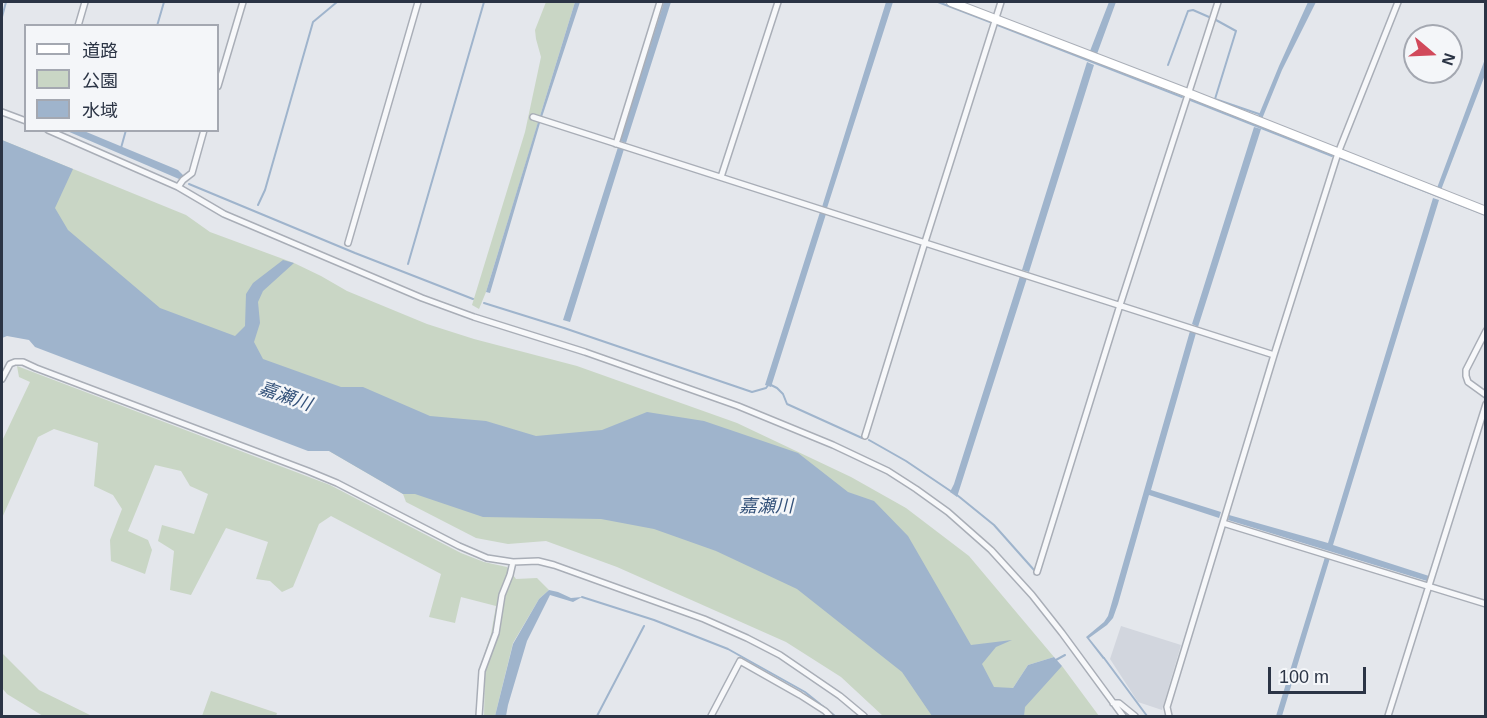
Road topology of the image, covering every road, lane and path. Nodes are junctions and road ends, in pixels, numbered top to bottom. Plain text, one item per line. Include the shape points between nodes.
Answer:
1 (85, 2) edge
2 (243, 2) edge
3 (418, 2) edge
4 (660, 2) edge
5 (778, 2) edge
6 (951, 2) edge
7 (1001, 2) edge
8 (1218, 2) edge
9 (1398, 2) edge
10 (995, 18) junction
11 (79, 24) edge
12 (219, 83) edge
13 (1188, 93) junction
14 (2, 112) edge
15 (533, 117) dead end
16 (24, 120) edge
17 (53, 132) edge
18 (203, 132) edge
19 (615, 144) junction
20 (1338, 153) junction
21 (722, 177) junction
22 (178, 187) junction
23 (1485, 211) edge
24 (925, 242) junction
25 (348, 243) dead end
26 (1120, 305) junction
27 (1485, 331) edge
28 (1274, 355) junction
29 (2, 379) edge
30 (1485, 395) edge
31 (1485, 404) edge
32 (865, 436) dead end
33 (1223, 523) junction
34 (513, 562) junction
35 (1037, 572) dead end
36 (1428, 586) junction
37 (1485, 604) edge
38 (1113, 703) junction
39 (479, 717) edge
40 (711, 717) edge
41 (830, 717) edge
42 (864, 717) edge
43 (1123, 717) edge
44 (1135, 717) edge
45 (1169, 717) edge
46 (1388, 717) edge

1 - 11 street
2 - 12 street
3 - 25 street
4 - 19 street
5 - 21 street
6 - 10 street
7 - 10 street
8 - 13 street
9 - 20 street
10 - 13 street
10 - 24 street
13 - 20 street
13 - 26 street
14 - 16 street
15 - 19 street
17 - 22 street
18 - 22 street via 192,173
19 - 21 street
20 - 23 street
20 - 28 street
21 - 24 street
22 - 38 street via 224,214 423,298 738,406 888,471 948,512 992,550 1062,633
24 - 26 street
24 - 32 street
26 - 28 street
26 - 35 street
27 - 30 street via 1466,370 1468,382
28 - 33 street
29 - 34 street via 10,364 23,362 308,471 459,546 487,558
31 - 36 street
33 - 36 street
33 - 45 street via 1167,707
34 - 39 street via 502,595 496,633 482,671
34 - 42 street via 554,565 736,633 809,674
36 - 37 street
36 - 46 street
38 - 43 street
38 - 44 street via 1119,703
40 - 41 street via 740,661

